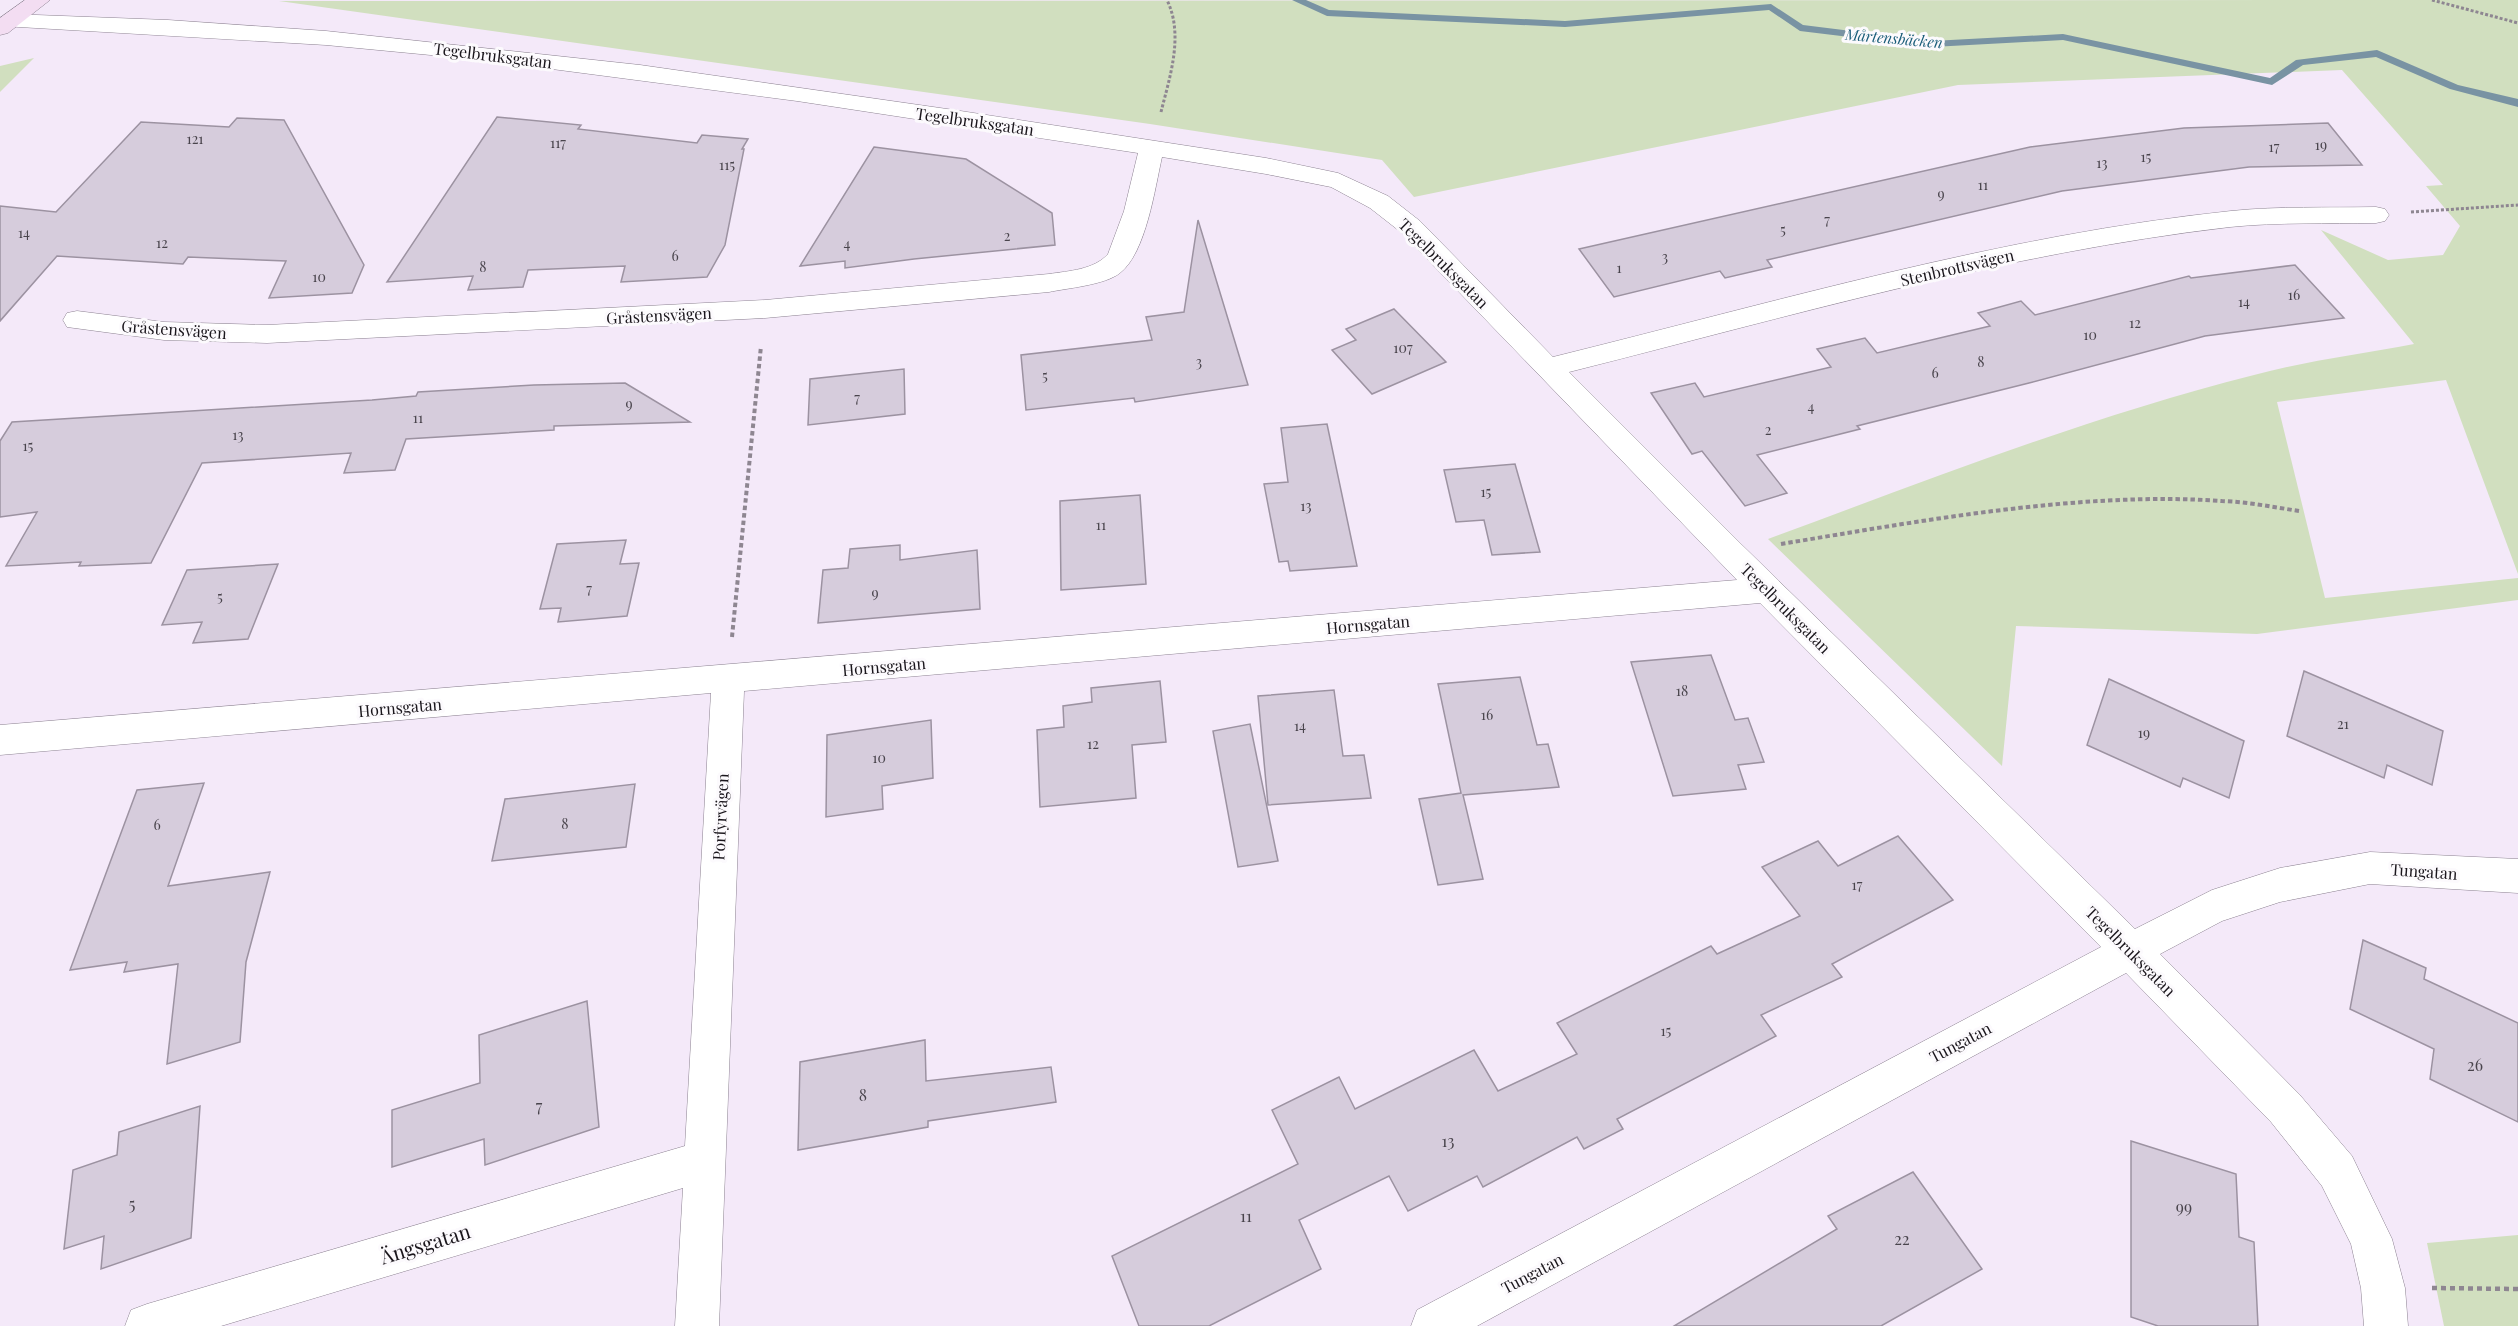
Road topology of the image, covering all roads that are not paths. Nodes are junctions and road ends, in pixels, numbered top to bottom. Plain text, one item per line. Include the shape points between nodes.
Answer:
1 (39, 0) edge
2 (5, 25) edge
3 (1152, 148) junction
4 (2376, 215) road end
5 (77, 320) dead end
6 (1547, 368) junction
7 (1767, 590) junction
8 (728, 680) junction
9 (0, 740) edge
10 (2518, 876) edge
11 (2130, 950) junction
12 (704, 1161) junction
13 (147, 1326) edge
14 (697, 1326) edge
15 (1433, 1326) edge
16 (2386, 1326) edge

1 - 2 main road
2 - 3 street, Tegelbruksgatan via 238,31 412,45 718,83
3 - 5 street, Gråstensvägen via 1125,248 1112,267 1050,283 765,309 267,334 164,331
3 - 6 street, Tegelbruksgatan via 1338,180 1379,201 1411,227
4 - 6 street, Stenbrottsvägen via 2234,219 2094,238 1936,271
6 - 7 street, Tegelbruksgatan
7 - 8 street, Hornsgatan
7 - 11 street, Tegelbruksgatan
8 - 9 street, Hornsgatan
8 - 12 street, Porfyrvägen
10 - 11 street, Tungatan via 2370,867 2280,885 2212,907
11 - 15 street, Tungatan
11 - 16 street, Tegelbruksgatan via 2285,1108 2337,1171 2372,1239 2383,1288
12 - 13 street, Ängsgatan
12 - 14 street, Porfyrvägen

